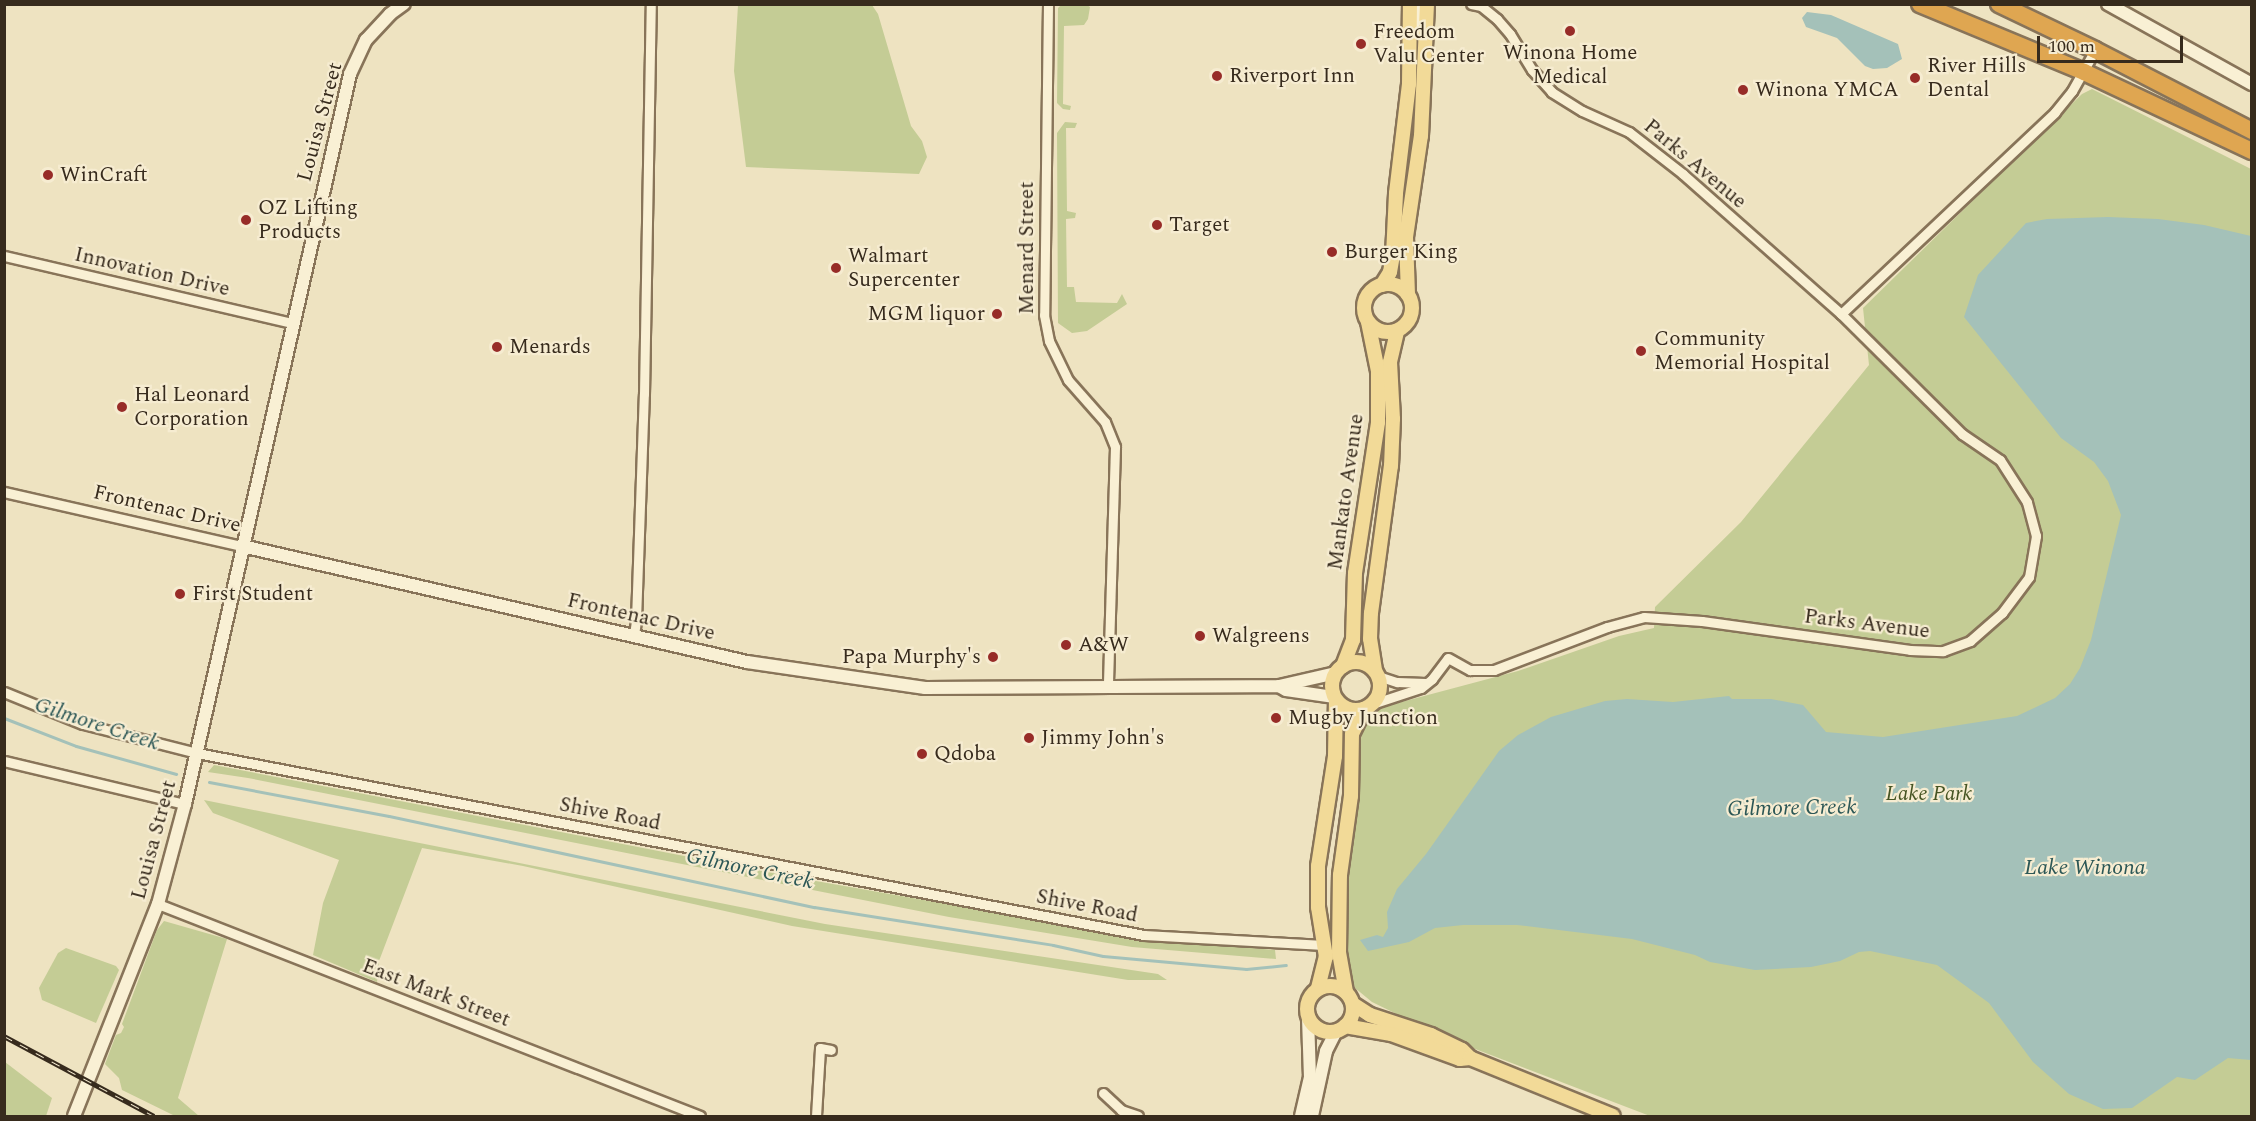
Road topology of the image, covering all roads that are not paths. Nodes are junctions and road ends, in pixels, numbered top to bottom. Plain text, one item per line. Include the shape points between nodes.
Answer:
1 (404, 4) edge
2 (651, 4) edge
3 (1048, 4) edge
4 (1410, 4) edge
5 (1416, 4) edge
6 (1427, 4) edge
7 (1471, 4) edge
8 (1920, 4) edge
9 (1999, 4) edge
10 (2108, 4) edge
11 (2095, 50) junction
12 (2084, 72) junction
13 (2252, 84) edge
14 (1425, 91) junction
15 (2252, 131) edge
16 (2252, 151) edge
17 (4, 256) edge
18 (1382, 285) junction
19 (1408, 295) junction
20 (1841, 314) junction
21 (1368, 322) junction
22 (292, 323) junction
23 (1397, 331) junction
24 (4, 492) edge
25 (242, 546) junction
26 (634, 635) junction
27 (1340, 670) junction
28 (1376, 673) junction
29 (1425, 683) junction
30 (1279, 686) junction
31 (1108, 687) junction
32 (4, 692) edge
33 (1335, 698) junction
34 (1369, 706) junction
35 (197, 753) junction
36 (4, 761) edge
37 (185, 804) junction
38 (158, 904) junction
39 (1324, 945) junction
40 (1318, 988) junction
41 (1349, 998) junction
42 (1308, 1019) junction
43 (1340, 1029) junction
44 (831, 1050) dead end
45 (1470, 1058) junction
46 (1103, 1093) dead end
47 (74, 1116) edge
48 (700, 1116) edge
49 (816, 1116) edge
50 (1138, 1116) edge
51 (1301, 1116) edge
52 (1312, 1116) edge
53 (1613, 1116) edge

1 - 22 street, Louisa Street via 366,40 350,74
2 - 26 street via 644,394
3 - 31 street, Menard Street via 1044,315 1049,341 1068,380 1105,422 1114,447
4 - 18 main road, Mankato Avenue via 1409,84 1393,255
5 - 14 street via 1421,18
6 - 14 main road, Mankato Avenue
7 - 20 street, Parks Avenue via 1481,6 1497,19 1552,92 1582,111 1629,132 1661,156
8 - 12 highway
9 - 11 highway
10 - 13 street
11 - 12 street
11 - 15 highway
12 - 16 highway
12 - 20 street via 2055,112
14 - 19 main road, Mankato Avenue via 1406,237
17 - 22 street, Innovation Drive
18 - 19 main road via 1396,286
18 - 21 main road, Mankato Avenue via 1366,299
19 - 23 main road, Mankato Avenue via 1411,316
20 - 29 street, Parks Avenue via 1962,434 2000,460 2027,502 2036,536 2030,577 2002,613 1970,641 1942,651 1644,617 1494,670 1470,670 1448,658
21 - 23 main road via 1380,331
21 - 27 main road, Mankato Avenue via 1378,371 1378,422 1355,573 1353,640
22 - 25 street, Louisa Street
23 - 28 main road, Mankato Avenue via 1390,362 1391,465 1371,613 1370,639
24 - 25 street, Frontenac Drive
25 - 26 street, Frontenac Drive
25 - 35 street, Louisa Street
26 - 31 street, Frontenac Drive via 747,662 925,688
27 - 28 main road via 1359,662
27 - 30 street, Frontenac Drive
27 - 33 main road, Mankato Avenue via 1332,686
28 - 29 street via 1397,682
28 - 34 main road, Mankato Avenue via 1380,690
29 - 34 street, Parks Avenue
30 - 31 street, Frontenac Drive
30 - 33 street, Frontenac Drive
32 - 35 street, Shive Road via 83,724
33 - 34 main road via 1348,710
33 - 39 main road, Mankato Avenue via 1335,756 1317,866
34 - 41 main road, Mankato Avenue via 1352,734 1351,796 1340,875 1340,953
35 - 37 street, Louisa Street
35 - 39 street, Shive Road via 1144,935
36 - 37 street
37 - 38 street, Louisa Street
38 - 47 street, Louisa Street
38 - 48 street, East Mark Street
39 - 40 main road, Mankato Avenue via 1325,965
40 - 41 main road via 1333,986
40 - 42 main road, Mankato Avenue via 1307,1003
41 - 43 main road, Mankato Avenue via 1352,1016
41 - 45 main road via 1370,1015 1431,1035
42 - 43 main road via 1319,1030
42 - 51 street, Mankato Avenue via 1310,1078
43 - 45 main road via 1390,1034 1460,1059
43 - 52 street, Mankato Avenue via 1326,1051
44 - 49 street via 820,1048
45 - 53 main road
46 - 50 street via 1121,1110

